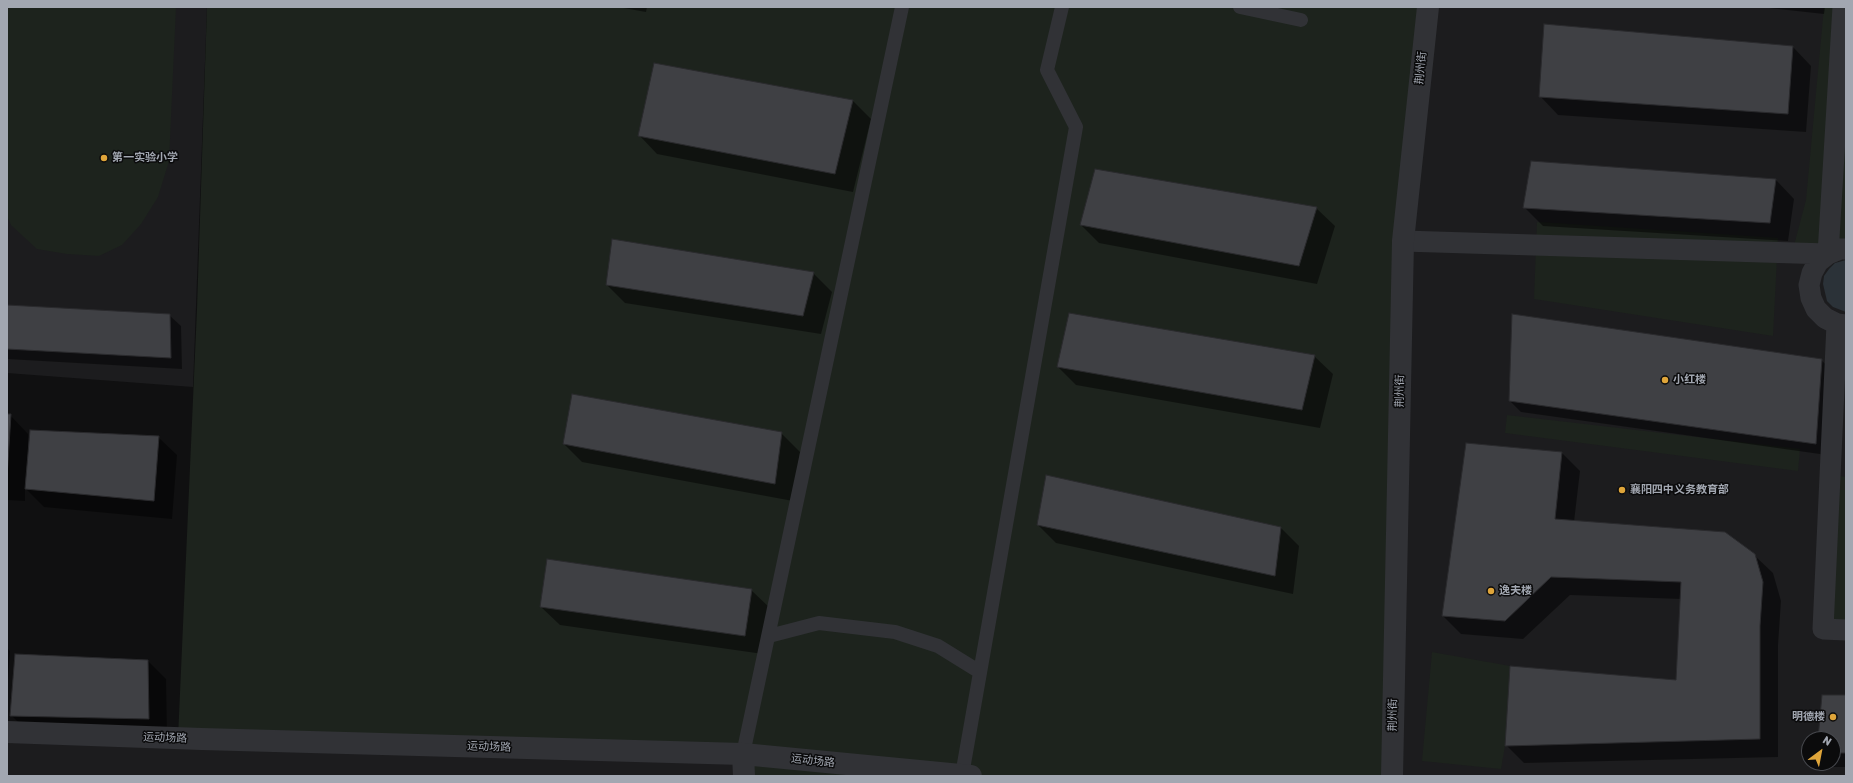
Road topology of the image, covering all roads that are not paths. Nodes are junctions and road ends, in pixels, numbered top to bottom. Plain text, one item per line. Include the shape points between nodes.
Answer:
1 (902, 7) edge
2 (1062, 7) edge
3 (1240, 7) edge
4 (1428, 7) edge
5 (1843, 7) edge
6 (1300, 20) dead end
7 (1403, 241) junction
8 (1837, 251) edge
9 (1841, 324) edge
10 (1838, 476) edge
11 (1846, 630) edge
12 (769, 636) junction
13 (980, 672) junction
14 (7, 732) edge
15 (743, 754) junction
16 (744, 776) edge
17 (966, 776) edge
18 (1392, 776) edge

1 - 12 lane
2 - 13 lane via 1047,70 1076,127
3 - 6 lane
4 - 7 street, 荆州街
5 - 8 street
7 - 8 street
7 - 18 street, 荆州街
8 - 9 street via 1818,262 1809,285 1816,309 1825,318
9 - 10 street
10 - 11 street via 1824,629
12 - 13 lane via 819,623 895,632 938,646
12 - 15 lane
13 - 17 lane
14 - 15 street, 运动场路
15 - 16 street
15 - 17 street, 运动场路

